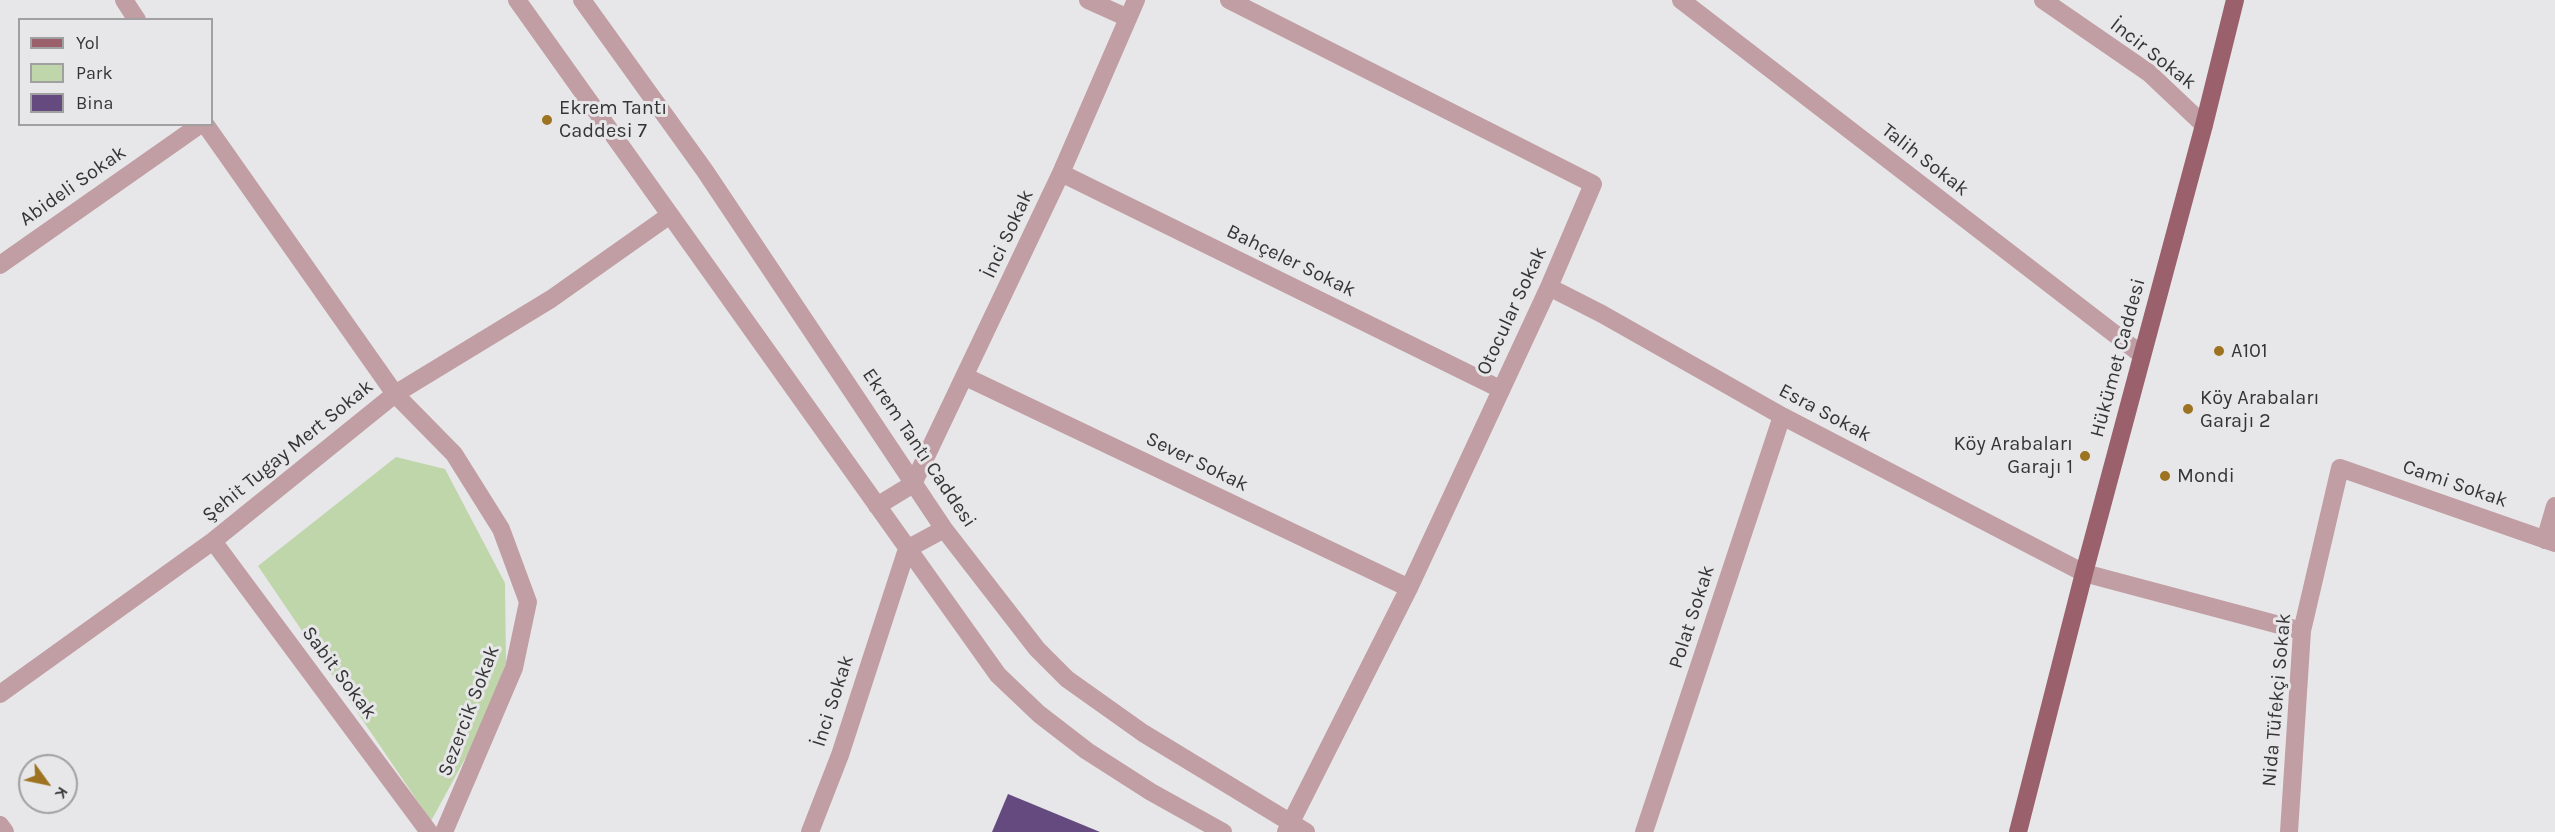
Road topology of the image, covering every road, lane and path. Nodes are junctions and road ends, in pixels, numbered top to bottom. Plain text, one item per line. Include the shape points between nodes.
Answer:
1 (124, 0) edge
2 (518, 0) edge
3 (582, 0) edge
4 (1088, 0) edge
5 (1136, 0) edge
6 (1229, 0) edge
7 (1682, 0) edge
8 (2043, 0) edge
9 (2235, 0) edge
10 (136, 18) edge
11 (1128, 18) junction
12 (2204, 125) junction
13 (200, 126) edge
14 (204, 126) edge
15 (1061, 173) junction
16 (670, 215) junction
17 (0, 265) edge
18 (1549, 288) junction
19 (2142, 355) junction
20 (966, 377) junction
21 (1500, 389) junction
22 (395, 394) junction
23 (1782, 416) junction
24 (2340, 468) joint
25 (913, 484) junction
26 (877, 506) junction
27 (2555, 506) edge
28 (944, 529) junction
29 (213, 541) junction
30 (2550, 542) edge
31 (908, 549) junction
32 (2084, 573) junction
33 (1409, 588) junction
34 (2302, 631) junction
35 (0, 694) edge
36 (0, 825) edge
37 (1294, 829) edge
38 (5, 832) edge
39 (429, 832) edge
40 (444, 832) edge
41 (810, 832) edge
42 (1223, 832) edge
43 (1644, 832) edge
44 (2018, 832) edge
45 (2289, 832) edge

1 - 10 street
2 - 16 street
3 - 25 street, Ekrem Tantı Caddesi via 705,171
4 - 11 street
5 - 11 street, İnci Sokak
6 - 18 street, Otocular Sokak via 1593,184
7 - 19 street, Talih Sokak
8 - 12 street, İncir Sokak via 2149,73
9 - 12 main road, Hükümet Caddesi
11 - 15 street, İnci Sokak
12 - 19 main road, Hükümet Caddesi
13 - 17 street, Abideli Sokak
14 - 22 street, Şehit Tugay Mert Sokak
15 - 20 street, İnci Sokak
15 - 21 street, Bahçeler Sokak
16 - 22 street via 551,299
16 - 26 street
18 - 21 street, Otocular Sokak
18 - 23 street, Esra Sokak
19 - 32 main road, Hükümet Caddesi
20 - 25 street, İnci Sokak
20 - 33 street, Sever Sokak
21 - 33 street, Otocular Sokak
22 - 29 street, Şehit Tugay Mert Sokak
22 - 40 street, Sezercik Sokak via 454,454 501,529 528,602 514,668
23 - 32 street, Esra Sokak
23 - 43 street, Polat Sokak
24 - 30 street, Cami Sokak
24 - 34 street, Nida Tüfekçi Sokak
25 - 26 street
25 - 28 street, Ekrem Tantı Caddesi
26 - 31 street
27 - 30 street
28 - 31 street
28 - 37 street, Ekrem Tantı Caddesi via 1019,628 1067,679 1143,734
29 - 35 street, Şehit Tugay Mert Sokak
29 - 39 street, Sabit Sokak
31 - 41 street, İnci Sokak via 840,755
31 - 42 street via 991,666 1039,714 1087,751
32 - 34 street, Esra Sokak
32 - 44 main road, Hükümet Caddesi
33 - 37 street, Otocular Sokak
34 - 45 street, Nida Tüfekçi Sokak
36 - 38 street

